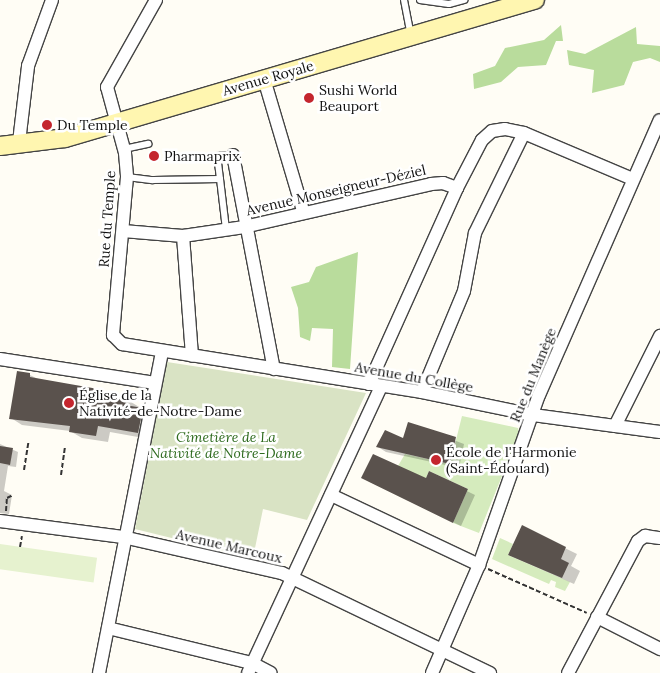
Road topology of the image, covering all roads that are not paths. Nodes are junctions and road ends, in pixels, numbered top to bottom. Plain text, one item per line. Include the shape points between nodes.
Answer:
1 (52, 0) edge
2 (156, 0) edge
3 (404, 0) edge
4 (420, 0) edge
5 (464, 0) edge
6 (527, 1) edge
7 (411, 36) junction
8 (264, 79) junction
9 (660, 120) edge
10 (115, 124) junction
11 (524, 133) junction
12 (19, 142) junction
13 (148, 144) dead end
14 (0, 146) edge
15 (124, 148) junction
16 (233, 155) joint
17 (127, 177) junction
18 (633, 178) junction
19 (220, 179) junction
20 (457, 188) junction
21 (303, 211) junction
22 (244, 226) junction
23 (226, 229) junction
24 (123, 231) junction
25 (183, 236) junction
26 (113, 335) joint
27 (660, 336) edge
28 (162, 352) junction
29 (192, 356) junction
30 (0, 359) edge
31 (274, 369) junction
32 (156, 383) junction
33 (375, 385) junction
34 (422, 392) junction
35 (533, 415) junction
36 (615, 426) junction
37 (660, 432) edge
38 (331, 495) junction
39 (2, 522) edge
40 (123, 537) junction
41 (660, 538) edge
42 (479, 565) junction
43 (292, 579) junction
44 (597, 617) junction
45 (108, 628) junction
46 (444, 649) junction
47 (660, 649) edge
48 (250, 668) edge
49 (99, 673) edge
50 (271, 673) edge
51 (432, 673) edge
52 (490, 673) edge
53 (568, 673) edge

1 - 12 street via 28,66
2 - 10 street, Rue du Temple via 107,87
3 - 7 lane
4 - 5 lane via 449,4
6 - 7 main road, Avenue Royale
7 - 8 main road, Avenue Royale
8 - 10 main road, Avenue Royale
8 - 21 street
9 - 18 street, Rue du Manège
10 - 12 main road, Avenue Royale via 65,138
10 - 15 street, Rue du Temple
11 - 18 street
11 - 20 street via 505,129 492,131 482,140
11 - 34 street via 475,233 464,291
12 - 14 main road, Avenue Royale
13 - 15 lane
15 - 17 street, Rue du Temple
16 - 19 lane via 217,156
16 - 22 street
17 - 19 lane
17 - 24 street, Rue du Temple
18 - 35 street, Rue du Manège
19 - 23 lane
20 - 21 street, Avenue Monseigneur-Déziel via 443,183 431,184
20 - 33 street
21 - 22 street, Avenue Monseigneur-Déziel
22 - 23 street, Avenue Monseigneur-Déziel
22 - 31 street
23 - 25 street, Avenue Monseigneur-Déziel
24 - 25 street, Avenue Monseigneur-Déziel
24 - 26 street, Rue du Temple
25 - 29 street
26 - 28 street, Avenue du Collège via 122,344
27 - 36 street
28 - 29 street, Avenue du Collège
28 - 32 street
29 - 31 street, Avenue du Collège
30 - 32 street
31 - 33 street, Avenue du Collège
32 - 40 street
33 - 34 street, Avenue du Collège
33 - 38 street
34 - 35 street, Avenue du Collège
35 - 36 street, Avenue du Collège
35 - 42 street, Rue du Manège
36 - 37 street, Avenue du Collège
38 - 42 street
38 - 43 street
39 - 40 street, Avenue Marcoux
40 - 43 street, Avenue Marcoux via 282,573
40 - 45 street
41 - 44 street via 645,536 638,541
42 - 46 street, Rue du Manège
43 - 46 street, Avenue Marcoux
43 - 48 street
44 - 47 street
44 - 53 street
45 - 48 street
45 - 49 street
46 - 51 street, Rue du Manège
46 - 52 street, Avenue Marcoux
48 - 50 street

